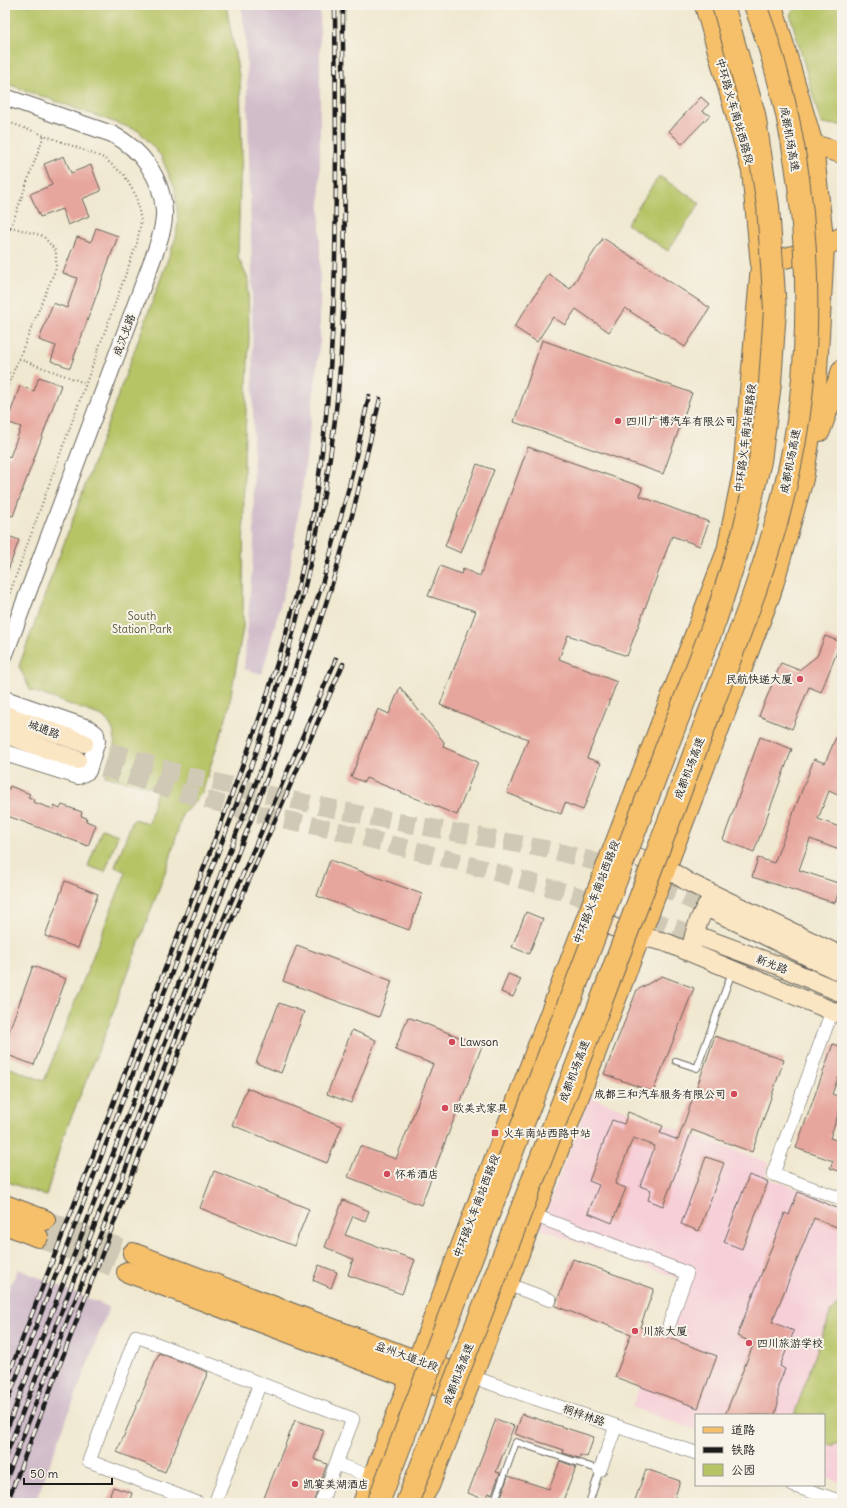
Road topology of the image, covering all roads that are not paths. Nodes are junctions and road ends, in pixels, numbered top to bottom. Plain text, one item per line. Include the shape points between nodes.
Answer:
1 (705, 5) edge
2 (723, 5) edge
3 (755, 5) edge
4 (772, 5) edge
5 (5, 97) edge
6 (812, 145) junction
7 (842, 153) edge
8 (842, 237) edge
9 (824, 247) junction
10 (761, 266) junction
11 (842, 370) edge
12 (803, 478) junction
13 (5, 654) edge
14 (5, 699) edge
15 (5, 715) edge
16 (5, 734) edge
17 (84, 743) tunnel mouth
18 (5, 753) edge
19 (77, 760) tunnel mouth
20 (613, 848) junction
21 (666, 868) junction
22 (714, 903) junction
23 (586, 918) junction
24 (639, 936) junction
25 (701, 937) tunnel mouth
26 (690, 953) junction
27 (842, 956) edge
28 (733, 969) junction
29 (842, 973) edge
30 (842, 993) edge
31 (837, 1013) edge
32 (676, 1061) dead end
33 (842, 1198) edge
34 (5, 1205) edge
35 (533, 1215) junction
36 (5, 1224) edge
37 (133, 1253) tunnel mouth
38 (127, 1272) tunnel mouth
39 (507, 1284) junction
40 (550, 1300) dead end
41 (669, 1325) dead end
42 (413, 1369) junction
43 (472, 1377) junction
44 (260, 1383) junction
45 (616, 1426) junction
46 (695, 1453) edge
47 (336, 1464) junction
48 (600, 1470) junction
49 (373, 1477) junction
50 (795, 1486) edge
51 (425, 1494) edge
52 (842, 1502) edge
53 (198, 1503) edge
54 (215, 1503) edge
55 (321, 1503) edge
56 (363, 1503) edge
57 (378, 1503) edge
58 (407, 1503) edge
59 (419, 1503) edge
60 (494, 1503) edge
61 (589, 1503) edge

1 - 10 main road, 中环路火车南站西路段 via 752,171
2 - 57 highway, bridge via 754,114 768,206 775,310 770,383 760,461 743,534 716,618
3 - 58 highway, 成都机场高速, bridge via 781,90 803,221 806,288 803,365 798,420 785,488 750,606 607,986
4 - 6 main road
5 - 13 street, 成汉北路 via 123,140 136,150 154,174 163,199 164,211 156,250
6 - 7 main road
6 - 9 main road
8 - 9 main road
9 - 10 main road
9 - 12 main road via 815,406
10 - 20 main road, 中环路火车南站西路段 via 743,472 727,551
11 - 12 main road
12 - 21 main road via 771,592
14 - 18 street via 88,728 96,734 97,741 88,771 78,776
15 - 17 main road, 城通路
16 - 19 main road, 城通路
20 - 21 main road
20 - 23 main road, 中环路火车南站西路段
21 - 22 main road
21 - 24 main road
22 - 26 main road via 709,901 702,915 692,940
22 - 27 main road
22 - 29 main road
23 - 24 main road
23 - 42 main road, 中环路火车南站西路段
24 - 26 main road via 665,942
24 - 35 main road
25 - 30 main road, 新光路 via 777,965
26 - 28 main road
28 - 31 main road
28 - 32 lane via 697,1068
31 - 33 street via 773,1174
34 - 36 main road via 42,1228
35 - 39 main road
35 - 41 street via 687,1273
37 - 42 main road, 益州大道北段
38 - 42 main road, 益州大道北段
39 - 40 street
39 - 43 main road
42 - 43 main road, 益州大道北段
42 - 49 main road, 中环路火车南站西路段
43 - 45 street, 桐梓林路
43 - 51 main road
44 - 47 street via 354,1419
44 - 53 street via 136,1336 89,1461
44 - 54 street
45 - 46 street, 桐梓林路
45 - 48 street
47 - 49 street
47 - 55 street
48 - 60 lane via 516,1442
48 - 61 lane
49 - 56 main road, 中环路火车南站西路段
50 - 52 street
51 - 59 main road

